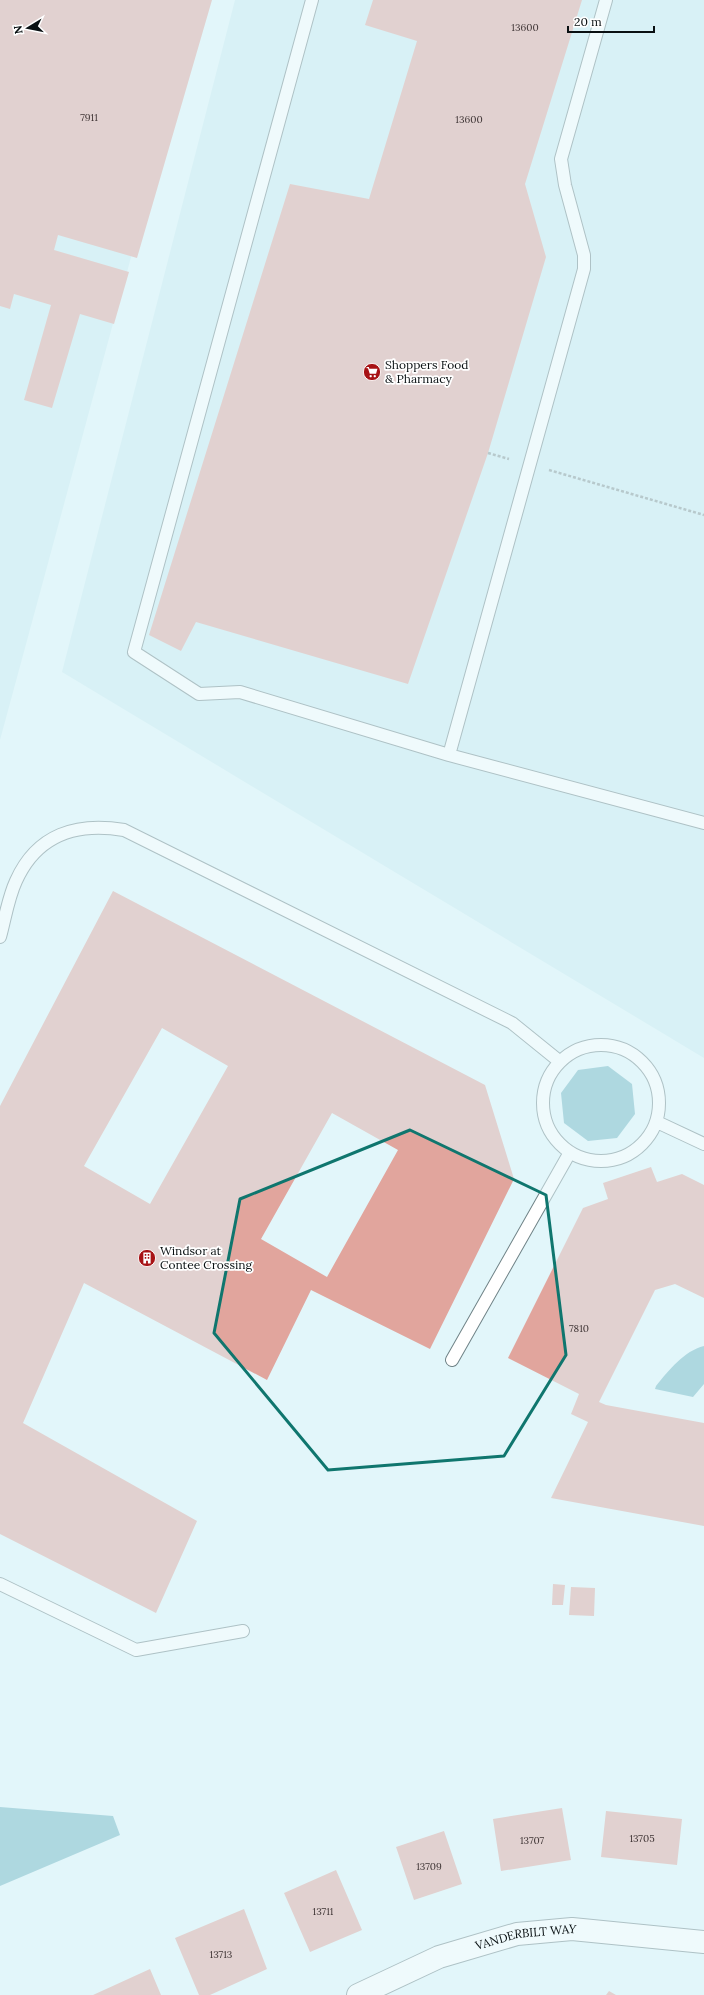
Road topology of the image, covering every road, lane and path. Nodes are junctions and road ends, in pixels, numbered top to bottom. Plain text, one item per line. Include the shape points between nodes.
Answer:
1 (312, 0) edge
2 (606, 0) edge
3 (488, 453) dead end
4 (530, 465) junction
5 (704, 515) edge
6 (449, 755) junction
7 (704, 823) edge
8 (0, 937) edge
9 (559, 1061) junction
10 (657, 1122) junction
11 (704, 1144) edge
12 (569, 1154) junction
13 (452, 1360) dead end
14 (0, 1584) edge
15 (243, 1631) dead end
16 (704, 1942) edge
17 (358, 1995) edge

1 - 6 lane via 134,652 199,694 240,692
2 - 4 lane via 561,159 584,256 584,269
3 - 4 path
4 - 5 path
4 - 6 lane
6 - 7 lane
8 - 9 lane via 15,882 26,863 43,845 58,835 83,828 124,830 512,1023
9 - 10 lane via 586,1046 617,1047 644,1063 658,1091
9 - 12 lane via 542,1092 546,1128
10 - 11 lane
10 - 12 lane via 636,1151 604,1163
12 - 13 lane
14 - 15 lane via 136,1650
16 - 17 street, VANDERBILT WAY via 572,1929 516,1934 439,1957

